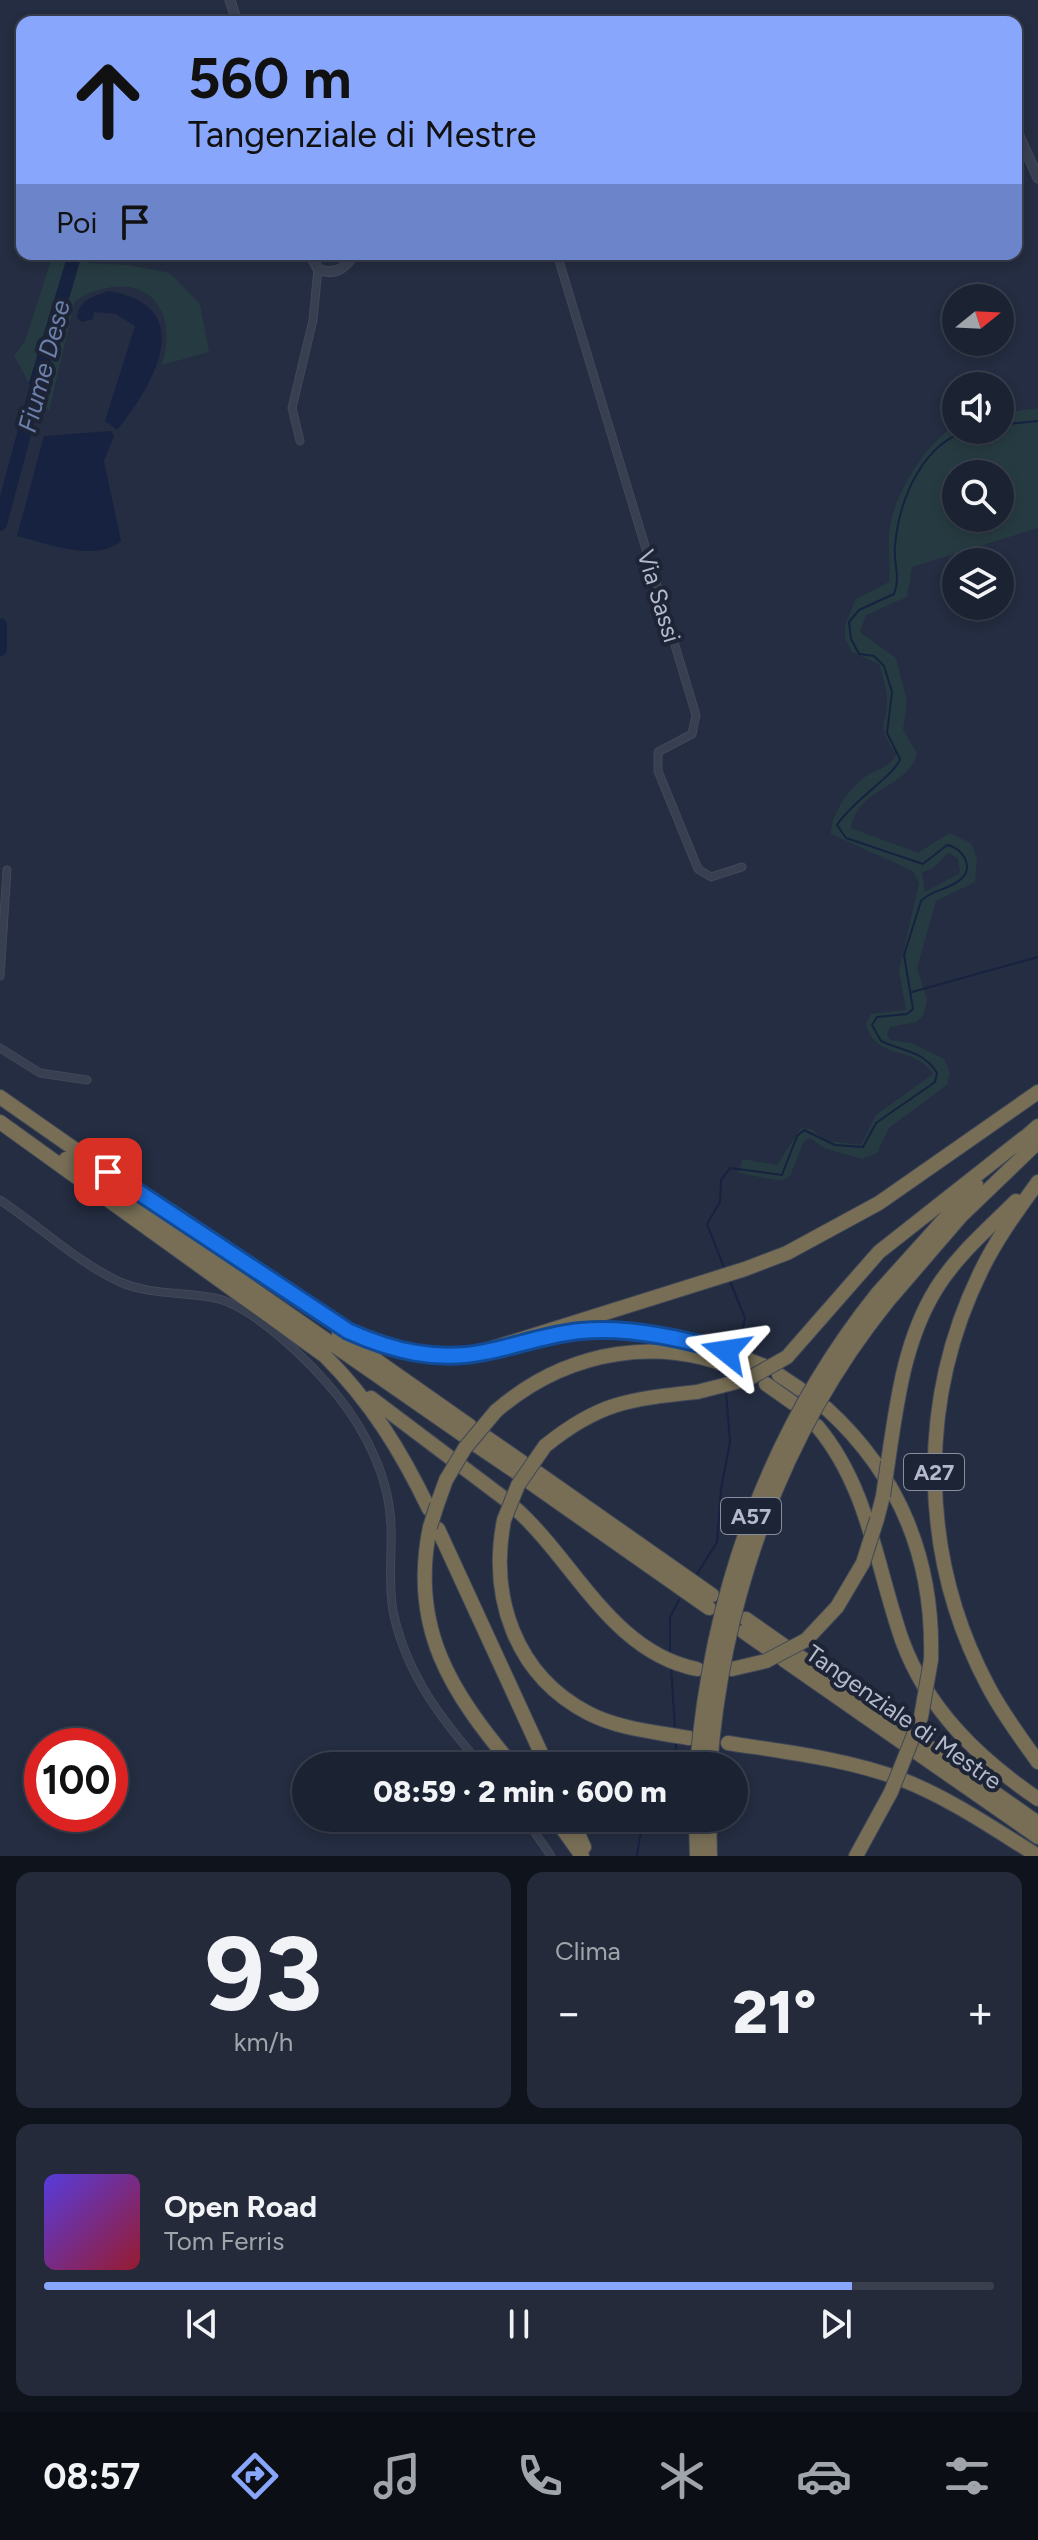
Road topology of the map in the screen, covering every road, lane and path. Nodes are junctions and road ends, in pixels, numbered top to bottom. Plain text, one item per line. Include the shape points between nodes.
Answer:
1 (1022, 142) edge
2 (1038, 178) edge
3 (348, 260) edge
4 (559, 260) edge
5 (314, 262) edge
6 (300, 441) dead end
7 (742, 867) dead end
8 (7, 870) dead end
9 (0, 976) edge
10 (0, 1048) edge
11 (87, 1080) dead end
12 (1038, 1092) edge
13 (0, 1097) edge
14 (0, 1113) edge
15 (0, 1122) edge
16 (1038, 1126) edge
17 (1032, 1140) edge
18 (1038, 1180) edge
19 (142, 1196) junction
20 (0, 1200) edge
21 (882, 1298) junction
22 (523, 1341) junction
23 (723, 1356) junction
24 (764, 1366) dead end
25 (779, 1375) dead end
26 (352, 1383) junction
27 (766, 1384) dead end
28 (800, 1389) dead end
29 (793, 1403) dead end
30 (826, 1408) dead end
31 (817, 1426) dead end
32 (480, 1440) dead end
33 (433, 1507) junction
34 (434, 1528) junction
35 (710, 1601) dead end
36 (745, 1626) dead end
37 (781, 1655) junction
38 (689, 1667) dead end
39 (732, 1669) dead end
40 (689, 1738) dead end
41 (728, 1743) dead end
42 (470, 1752) edge
43 (502, 1752) edge
44 (540, 1752) edge
45 (699, 1752) edge
46 (712, 1752) edge
47 (1038, 1762) edge
48 (1038, 1799) edge
49 (1038, 1823) edge
50 (535, 1832) edge
51 (566, 1832) edge
52 (576, 1832) edge
53 (696, 1832) edge
54 (709, 1832) edge
55 (1038, 1837) edge
56 (551, 1856) edge
57 (585, 1856) edge
58 (697, 1856) edge
59 (710, 1856) edge
60 (856, 1856) edge
61 (1038, 1856) edge

1 - 2 street
3 - 5 street via 337,271
4 - 7 street, Via Sassi via 696,715 692,734 658,752 658,771 698,869 711,877
5 - 6 street via 313,320 292,408
8 - 9 street
10 - 11 street via 40,1073
12 - 22 highway via 879,1203 813,1240 745,1269
13 - 19 highway
14 - 19 highway via 467,1431
15 - 26 highway via 292,1330
16 - 17 highway, A57
17 - 21 highway, A57 via 952,1207
17 - 40 highway, bridge via 1003,1151 879,1252 787,1357 748,1379 614,1404 571,1425 545,1446 518,1485 504,1520 498,1574 521,1651 587,1713 615,1724
18 - 37 highway, A27, bridge via 967,1249 927,1305 905,1364 883,1496 863,1563 837,1607 806,1640
18 - 47 highway, A27 via 982,1267 965,1306 945,1369 934,1463 943,1560 959,1618 988,1687
19 - 22 highway via 365,1339 442,1356
20 - 42 street via 117,1280 144,1290 232,1304 287,1344 330,1387 368,1443 386,1489 392,1608 407,1659 430,1703
21 - 45 highway, A57, bridge via 805,1402 750,1520 713,1645
21 - 46 highway, A57, bridge via 792,1452 762,1523 727,1644
22 - 23 highway via 595,1330 673,1338
23 - 24 highway via 745,1368
23 - 33 highway, bridge via 656,1351 603,1356 552,1373 496,1411 465,1448
25 - 28 highway
26 - 33 highway
26 - 38 highway via 510,1504 563,1557 612,1620 654,1653
27 - 29 highway
30 - 60 highway, bridge via 870,1454 896,1493 927,1580 931,1660 921,1717 891,1792
31 - 48 highway via 856,1489 902,1639 931,1698 974,1749
32 - 35 highway
33 - 34 highway, bridge
34 - 43 highway via 425,1587 437,1651 462,1702
34 - 44 highway
36 - 37 highway, Tangenziale di Mestre
37 - 39 highway, A27
37 - 49 highway, Tangenziale di Mestre
37 - 55 highway, Tangenziale di Mestre
41 - 61 highway via 838,1762 903,1780
50 - 56 street
51 - 57 highway
52 - 57 highway
53 - 58 highway
54 - 59 highway

